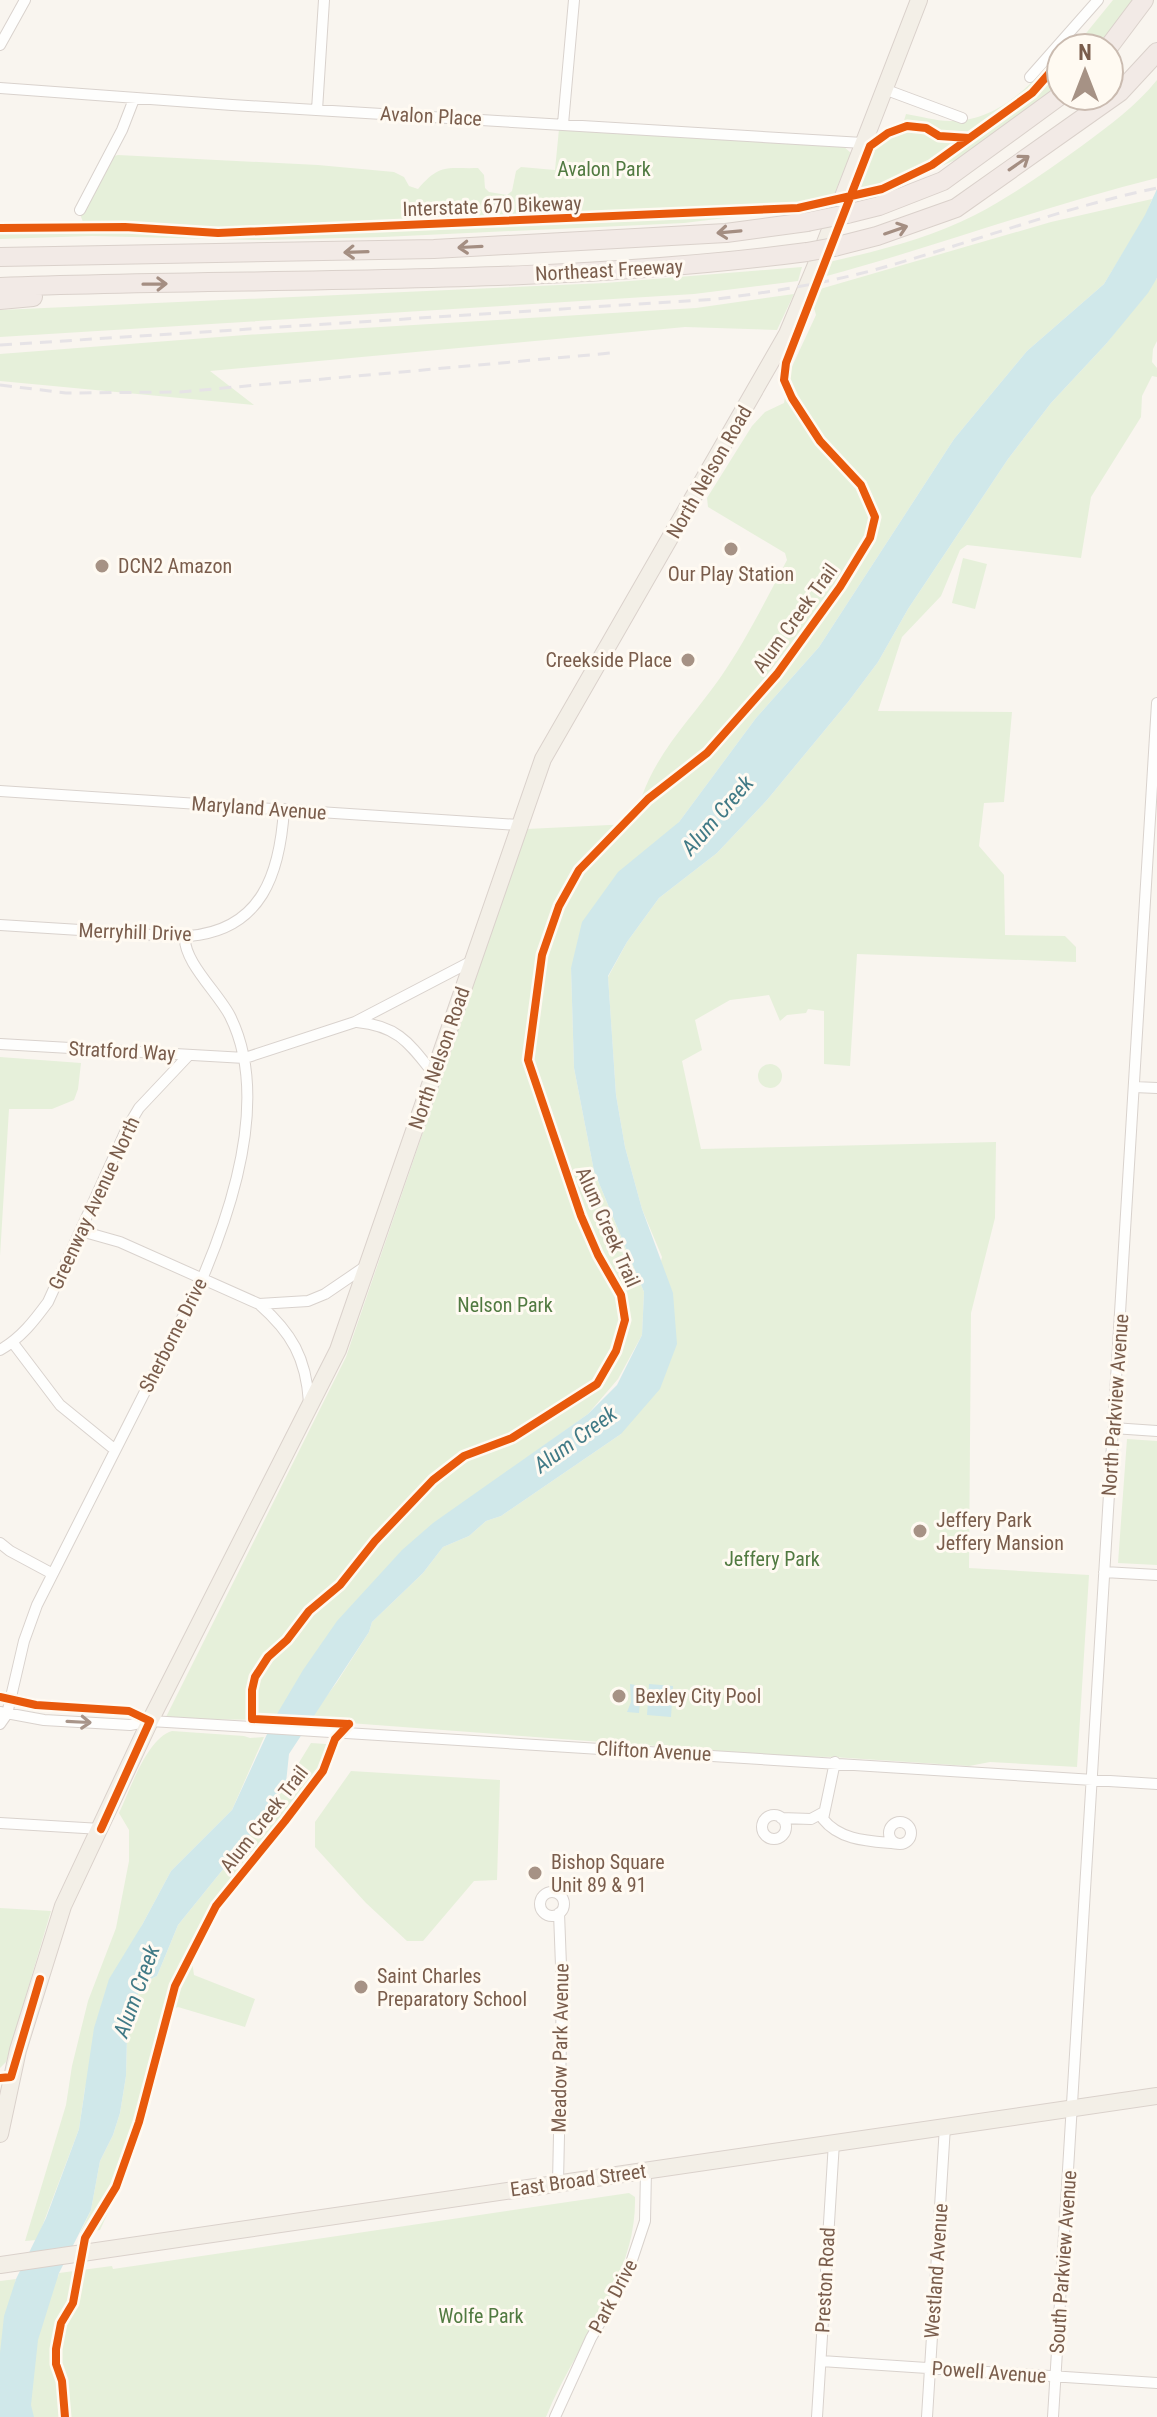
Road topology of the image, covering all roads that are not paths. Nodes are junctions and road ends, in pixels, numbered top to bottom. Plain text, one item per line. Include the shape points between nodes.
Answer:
1 (25, 0) edge
2 (324, 0) edge
3 (574, 0) edge
4 (919, 0) edge
5 (1098, 0) edge
6 (1144, 0) edge
7 (1120, 32) edge
8 (0, 45) edge
9 (1157, 52) edge
10 (1030, 77) dead end
11 (0, 88) edge
12 (884, 89) junction
13 (134, 99) junction
14 (1045, 107) edge
15 (317, 110) junction
16 (962, 118) dead end
17 (563, 124) junction
18 (863, 143) junction
19 (80, 210) dead end
20 (0, 254) edge
21 (77, 285) junction
22 (0, 287) edge
23 (0, 300) edge
24 (1157, 703) edge
25 (0, 791) edge
26 (284, 809) junction
27 (519, 825) junction
28 (1152, 866) edge
29 (0, 925) edge
30 (185, 937) junction
31 (472, 961) junction
32 (355, 1022) junction
33 (0, 1044) edge
34 (189, 1055) junction
35 (245, 1058) junction
36 (433, 1073) junction
37 (1134, 1087) junction
38 (1157, 1088) edge
39 (81, 1231) junction
40 (368, 1265) junction
41 (202, 1279) junction
42 (259, 1304) junction
43 (13, 1343) junction
44 (0, 1350) edge
45 (309, 1406) junction
46 (1113, 1428) junction
47 (1157, 1431) edge
48 (114, 1449) junction
49 (0, 1543) edge
50 (1104, 1572) junction
51 (51, 1573) junction
52 (1157, 1575) edge
53 (5, 1699) edge
54 (2, 1717) edge
55 (150, 1721) junction
56 (835, 1762) junction
57 (1091, 1780) junction
58 (1157, 1784) edge
59 (824, 1812) junction
60 (781, 1818) dead end
61 (0, 1823) edge
62 (101, 1829) junction
63 (900, 1844) dead end
64 (559, 1913) dead end
65 (6, 2077) edge
66 (1157, 2096) edge
67 (1072, 2108) junction
68 (945, 2126) junction
69 (0, 2134) edge
70 (834, 2142) junction
71 (646, 2170) junction
72 (558, 2183) junction
73 (4, 2264) edge
74 (821, 2361) junction
75 (930, 2367) junction
76 (1055, 2377) junction
77 (1157, 2383) edge
78 (555, 2417) edge
79 (817, 2417) edge
80 (927, 2417) edge
81 (1053, 2417) edge

1 - 8 street
2 - 15 street
3 - 17 street
4 - 12 main road, North Nelson Road
5 - 10 street
6 - 7 highway
21 -> 9 highway, Northeast Freeway, bridge via 511,275 682,266 834,247 956,208 1120,92
11 - 13 street, Avalon Place
12 - 16 street
12 - 18 main road, North Nelson Road
13 - 15 street, Avalon Place
13 - 19 street
14 -> 20 highway, Northeast Freeway, bridge via 943,181 879,206 807,222 726,233 434,249
15 - 17 street, Avalon Place
17 - 18 street, Avalon Place
18 - 27 main road, North Nelson Road via 774,359 548,749
21 - 22 highway, Northeast Freeway
21 - 23 highway via 56,295
24 - 28 street, North Parkview Avenue
25 - 26 street, Maryland Avenue
26 - 27 street, Maryland Avenue
26 - 30 street, Merryhill Drive via 275,869 250,910 220,930
27 - 31 main road, North Nelson Road
28 - 37 street, North Parkview Avenue
29 - 30 street, Merryhill Drive
30 - 35 street, Sherborne Drive via 187,952 229,1012
31 - 32 street
31 - 36 main road, North Nelson Road
32 - 35 street
32 - 36 street via 395,1032
33 - 34 street, Stratford Way
34 - 35 street, Stratford Way
34 - 39 street, Greenway Avenue North via 133,1118
35 - 41 street, Sherborne Drive via 240,1162
36 - 40 main road, North Nelson Road
37 - 38 street
37 - 46 street, North Parkview Avenue
39 - 41 street via 120,1242
39 - 43 street, Greenway Avenue North via 48,1302
40 - 42 street via 308,1301
40 - 45 main road, North Nelson Road via 338,1350
41 - 42 street
41 - 48 street, Sherborne Drive
42 - 45 street via 294,1342 305,1369
43 - 44 street, Greenway Avenue North
43 - 48 street via 60,1405
45 - 55 main road, North Nelson Road
46 - 47 street
46 - 50 street, North Parkview Avenue
48 - 51 street, Sherborne Drive
49 - 51 street
50 - 52 street
50 - 57 street, North Parkview Avenue
51 - 53 street, Sherborne Drive
53 - 54 street, Sherborne Drive
53 - 55 street via 129,1711
54 -> 55 street via 130,1725
55 - 56 street, Clifton Avenue
55 - 62 main road, North Nelson Road
56 - 57 street, Clifton Avenue
56 - 59 street
57 - 58 street, Clifton Avenue
57 - 67 street, North Parkview Avenue
59 - 60 street via 811,1819
59 - 63 street via 823,1819 838,1832
61 - 62 street
62 - 65 main road, North Nelson Road via 59,1916
64 - 72 street, Meadow Park Avenue
65 - 69 main road, North Nelson Road
66 - 67 main road, East Broad Street
67 - 68 main road, East Broad Street
67 - 76 street, South Parkview Avenue
68 - 70 main road, East Broad Street
68 - 75 street, Westland Avenue
70 - 71 main road, East Broad Street
70 - 74 street, Preston Road
71 - 72 main road, East Broad Street
71 - 78 street, Park Drive via 645,2221 626,2278
72 - 73 main road, East Broad Street
74 - 75 street, Powell Avenue
74 - 79 street, Preston Road
75 - 76 street, Powell Avenue
75 - 80 street, Westland Avenue
76 - 77 street, Powell Avenue
76 - 81 street, South Parkview Avenue

